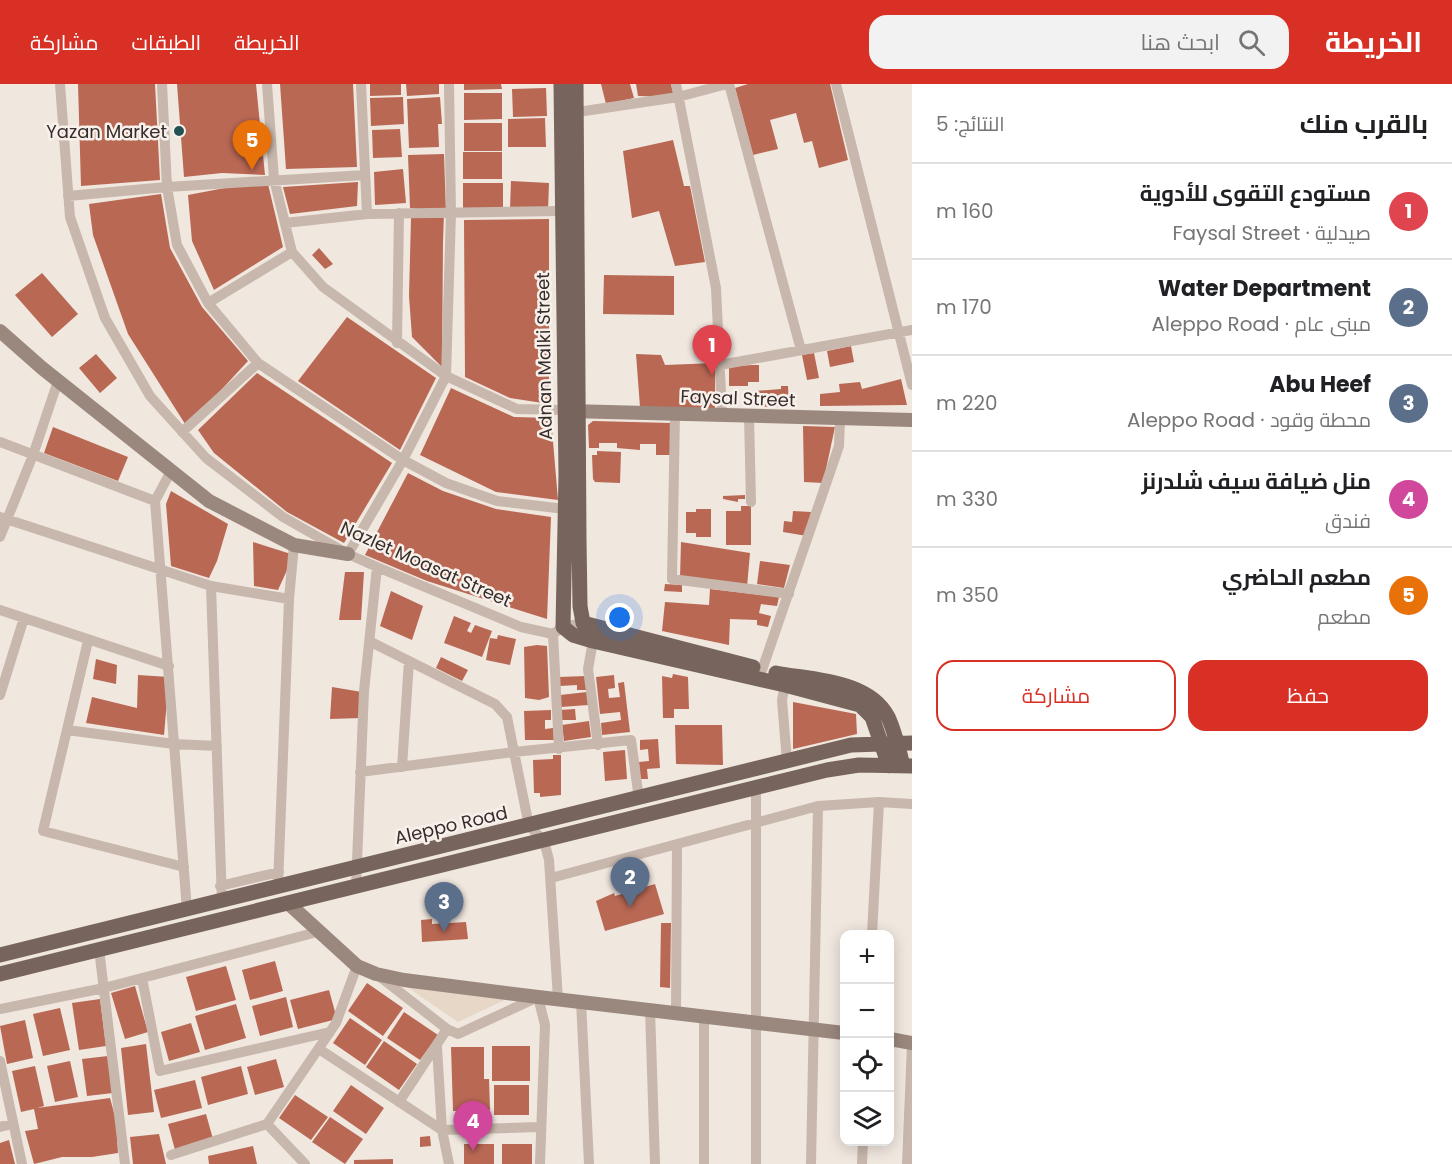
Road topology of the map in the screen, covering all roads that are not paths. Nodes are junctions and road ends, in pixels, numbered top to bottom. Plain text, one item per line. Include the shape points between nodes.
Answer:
1 (60, 84) edge
2 (162, 84) edge
3 (267, 84) edge
4 (361, 84) edge
5 (449, 84) edge
6 (561, 84) edge
7 (576, 84) edge
8 (676, 84) edge
9 (728, 84) edge
10 (836, 84) edge
11 (678, 97) junction
12 (561, 113) junction
13 (577, 113) junction
14 (365, 175) junction
15 (274, 179) junction
16 (167, 187) junction
17 (68, 196) junction
18 (561, 211) junction
19 (367, 213) junction
20 (399, 213) junction
21 (451, 213) junction
22 (285, 223) junction
23 (292, 252) junction
24 (208, 303) junction
25 (912, 330) edge
26 (0, 331) edge
27 (898, 332) junction
28 (397, 343) junction
29 (801, 350) junction
30 (258, 363) junction
31 (720, 365) junction
32 (446, 376) junction
33 (58, 381) junction
34 (912, 385) edge
35 (571, 411) junction
36 (675, 414) junction
37 (722, 415) junction
38 (749, 416) junction
39 (840, 419) junction
40 (912, 420) edge
41 (182, 432) junction
42 (0, 442) edge
43 (33, 455) junction
44 (403, 460) junction
45 (171, 471) junction
46 (155, 501) junction
47 (751, 501) dead end
48 (565, 508) junction
49 (4, 518) edge
50 (0, 537) edge
51 (294, 545) junction
52 (348, 554) junction
53 (377, 567) junction
54 (162, 571) junction
55 (211, 586) junction
56 (789, 594) junction
57 (290, 599) junction
58 (0, 610) edge
59 (24, 618) junction
60 (583, 623) junction
61 (558, 631) junction
62 (88, 640) junction
63 (593, 641) junction
64 (371, 642) junction
65 (409, 661) junction
66 (169, 666) junction
67 (762, 670) junction
68 (785, 685) junction
69 (0, 695) edge
70 (67, 730) junction
71 (897, 743) edge
72 (174, 744) junction
73 (598, 745) junction
74 (217, 746) junction
75 (559, 749) junction
76 (514, 752) junction
77 (787, 762) junction
78 (901, 766) edge
79 (402, 767) junction
80 (360, 772) junction
81 (756, 788) junction
82 (639, 799) junction
83 (879, 802) junction
84 (912, 804) edge
85 (818, 806) junction
86 (756, 823) junction
87 (529, 826) junction
88 (544, 841) junction
89 (677, 846) junction
90 (184, 867) junction
91 (355, 868) junction
92 (551, 878) junction
93 (279, 879) junction
94 (356, 886) junction
95 (221, 894) junction
96 (288, 903) junction
97 (187, 910) junction
98 (872, 930) edge
99 (321, 931) junction
100 (99, 950) junction
101 (0, 956) edge
102 (357, 966) junction
103 (3, 973) edge
104 (376, 974) junction
105 (142, 978) junction
106 (104, 988) junction
107 (538, 997) junction
108 (558, 999) junction
109 (581, 1001) junction
110 (0, 1009) edge
111 (650, 1010) junction
112 (676, 1013) junction
113 (704, 1017) junction
114 (757, 1024) junction
115 (813, 1028) junction
116 (447, 1029) junction
117 (330, 1032) junction
118 (840, 1032) edge
119 (894, 1041) edge
120 (912, 1044) edge
121 (437, 1047) junction
122 (319, 1049) junction
123 (0, 1061) edge
124 (399, 1102) junction
125 (12, 1124) junction
126 (267, 1124) junction
127 (539, 1126) junction
128 (0, 1127) edge
129 (442, 1130) junction
130 (863, 1146) edge
131 (171, 1155) dead end
132 (22, 1164) edge
133 (124, 1164) edge
134 (305, 1164) edge
135 (449, 1164) edge
136 (540, 1164) edge
137 (589, 1164) edge
138 (655, 1164) edge
139 (704, 1164) edge
140 (756, 1164) edge
141 (811, 1164) edge
142 (862, 1164) edge
143 (907, 1164) edge

1 - 17 street, Nazlet Moasat Street
2 - 16 street
3 - 15 street
4 - 14 street
5 - 21 street
6 - 12 main road, Adnan Malki Street
7 - 13 main road, Adnan Malki Street
8 - 11 street
9 - 11 street
9 - 29 street
10 - 27 street
11 - 13 street
11 - 31 street via 716,288
12 - 13 street
12 - 18 main road, Adnan Malki Street
13 - 35 main road, Adnan Malki Street
14 - 15 street
14 - 19 street
15 - 16 street
15 - 22 street
16 - 17 street
16 - 24 street via 177,245
17 - 41 street, Nazlet Moasat Street via 70,217 105,318 150,396
18 - 21 street
18 - 35 main road, Adnan Malki Street
19 - 20 street
19 - 22 street
20 - 21 street
20 - 28 street
21 - 32 street
22 - 23 street
23 - 24 street
23 - 28 street via 323,287
24 - 30 street
25 - 27 street
26 - 33 street
27 - 29 street
27 - 34 street
28 - 32 street
29 - 31 street
30 - 41 street
30 - 44 street
31 - 37 street
32 - 35 street via 517,410
32 - 44 street
33 - 43 street
33 - 45 street
35 - 36 street, Faysal Street
35 - 48 main road, Adnan Malki Street
35 - 60 main road, Adnan Malki Street via 579,606
36 - 37 street, Faysal Street
36 - 56 street via 672,579
37 - 38 street, Faysal Street
38 - 39 street, Faysal Street
38 - 47 street
39 - 40 street, Faysal Street
39 - 56 street via 839,446
41 - 52 street, Nazlet Moasat Street via 206,458 283,518
42 - 43 street
43 - 46 street
43 - 49 street
44 - 48 street via 446,483 497,501
44 - 52 street
45 - 46 street
45 - 51 street via 209,501
46 - 54 street
48 - 61 main road, Adnan Malki Street
49 - 50 street
49 - 54 street
51 - 52 street
51 - 57 street
52 - 53 street, Nazlet Moasat Street
53 - 61 street, Nazlet Moasat Street via 520,627
53 - 64 street
54 - 55 street
54 - 66 street
55 - 57 street
55 - 74 street
56 - 67 street
57 - 93 street
58 - 59 street
59 - 62 street
59 - 69 street
60 - 61 street, Nazlet Moasat Street
60 - 67 main road, Nazlet Moasat Street
61 - 63 main road, Nazlet Moasat Street
61 - 75 street
62 - 66 street
62 - 70 street
63 - 68 main road, Nazlet Moasat Street
63 - 73 street via 588,669
64 - 65 street
64 - 80 street
65 - 76 street via 495,704 507,717
65 - 79 street
66 - 72 street
67 - 71 main road, Nazlet Moasat Street via 872,696 888,718
68 - 71 main road, Nazlet Moasat Street via 860,705
68 - 77 street via 782,700
70 - 72 street
70 - 90 street via 43,831
71 - 77 main road, Aleppo Road via 851,745
71 - 78 main road, Nazlet Moasat Street
72 - 74 street
72 - 90 street
73 - 75 street
73 - 82 street via 631,740
74 - 95 street
75 - 76 street
76 - 79 street
76 - 87 street
77 - 82 main road, Aleppo Road
78 - 81 main road, Aleppo Road via 859,765
79 - 80 street
80 - 91 street
81 - 86 street
81 - 88 main road, Aleppo Road
82 - 87 main road, Aleppo Road
83 - 84 street
83 - 85 street
83 - 98 street
85 - 86 street
85 - 115 street
86 - 89 street
86 - 114 street
87 - 88 street
87 - 91 main road, Aleppo Road
88 - 92 street
88 - 94 main road, Aleppo Road
89 - 92 street
89 - 112 street
90 - 97 street
91 - 93 main road, Aleppo Road
91 - 94 street
92 - 108 street
93 - 95 main road, Aleppo Road
94 - 96 main road, Aleppo Road
95 - 97 main road, Aleppo Road
96 - 99 street
96 - 100 main road, Aleppo Road
97 - 101 main road, Aleppo Road
99 - 102 street
99 - 105 street
100 - 103 main road, Aleppo Road
100 - 106 street
101 - 103 street
102 - 104 street
102 - 117 street via 345,1004
104 - 107 street
104 - 116 street
105 - 106 street
105 - 117 street via 160,1071
106 - 110 street
106 - 133 street
107 - 108 street
107 - 116 street via 458,1034
107 - 127 street via 545,1025
108 - 109 street
109 - 111 street
109 - 137 street
111 - 112 street
111 - 138 street
112 - 113 street
113 - 114 street
113 - 139 street
114 - 115 street
114 - 140 street
115 - 118 street
115 - 141 street
116 - 121 street
117 - 122 street
119 - 120 street
120 - 143 street
121 - 124 street
121 - 129 street
122 - 124 street
122 - 126 street
123 - 125 street
124 - 129 street
125 - 128 street
125 - 132 street
126 - 131 street
126 - 134 street
127 - 129 street
127 - 136 street
129 - 135 street
130 - 142 street

